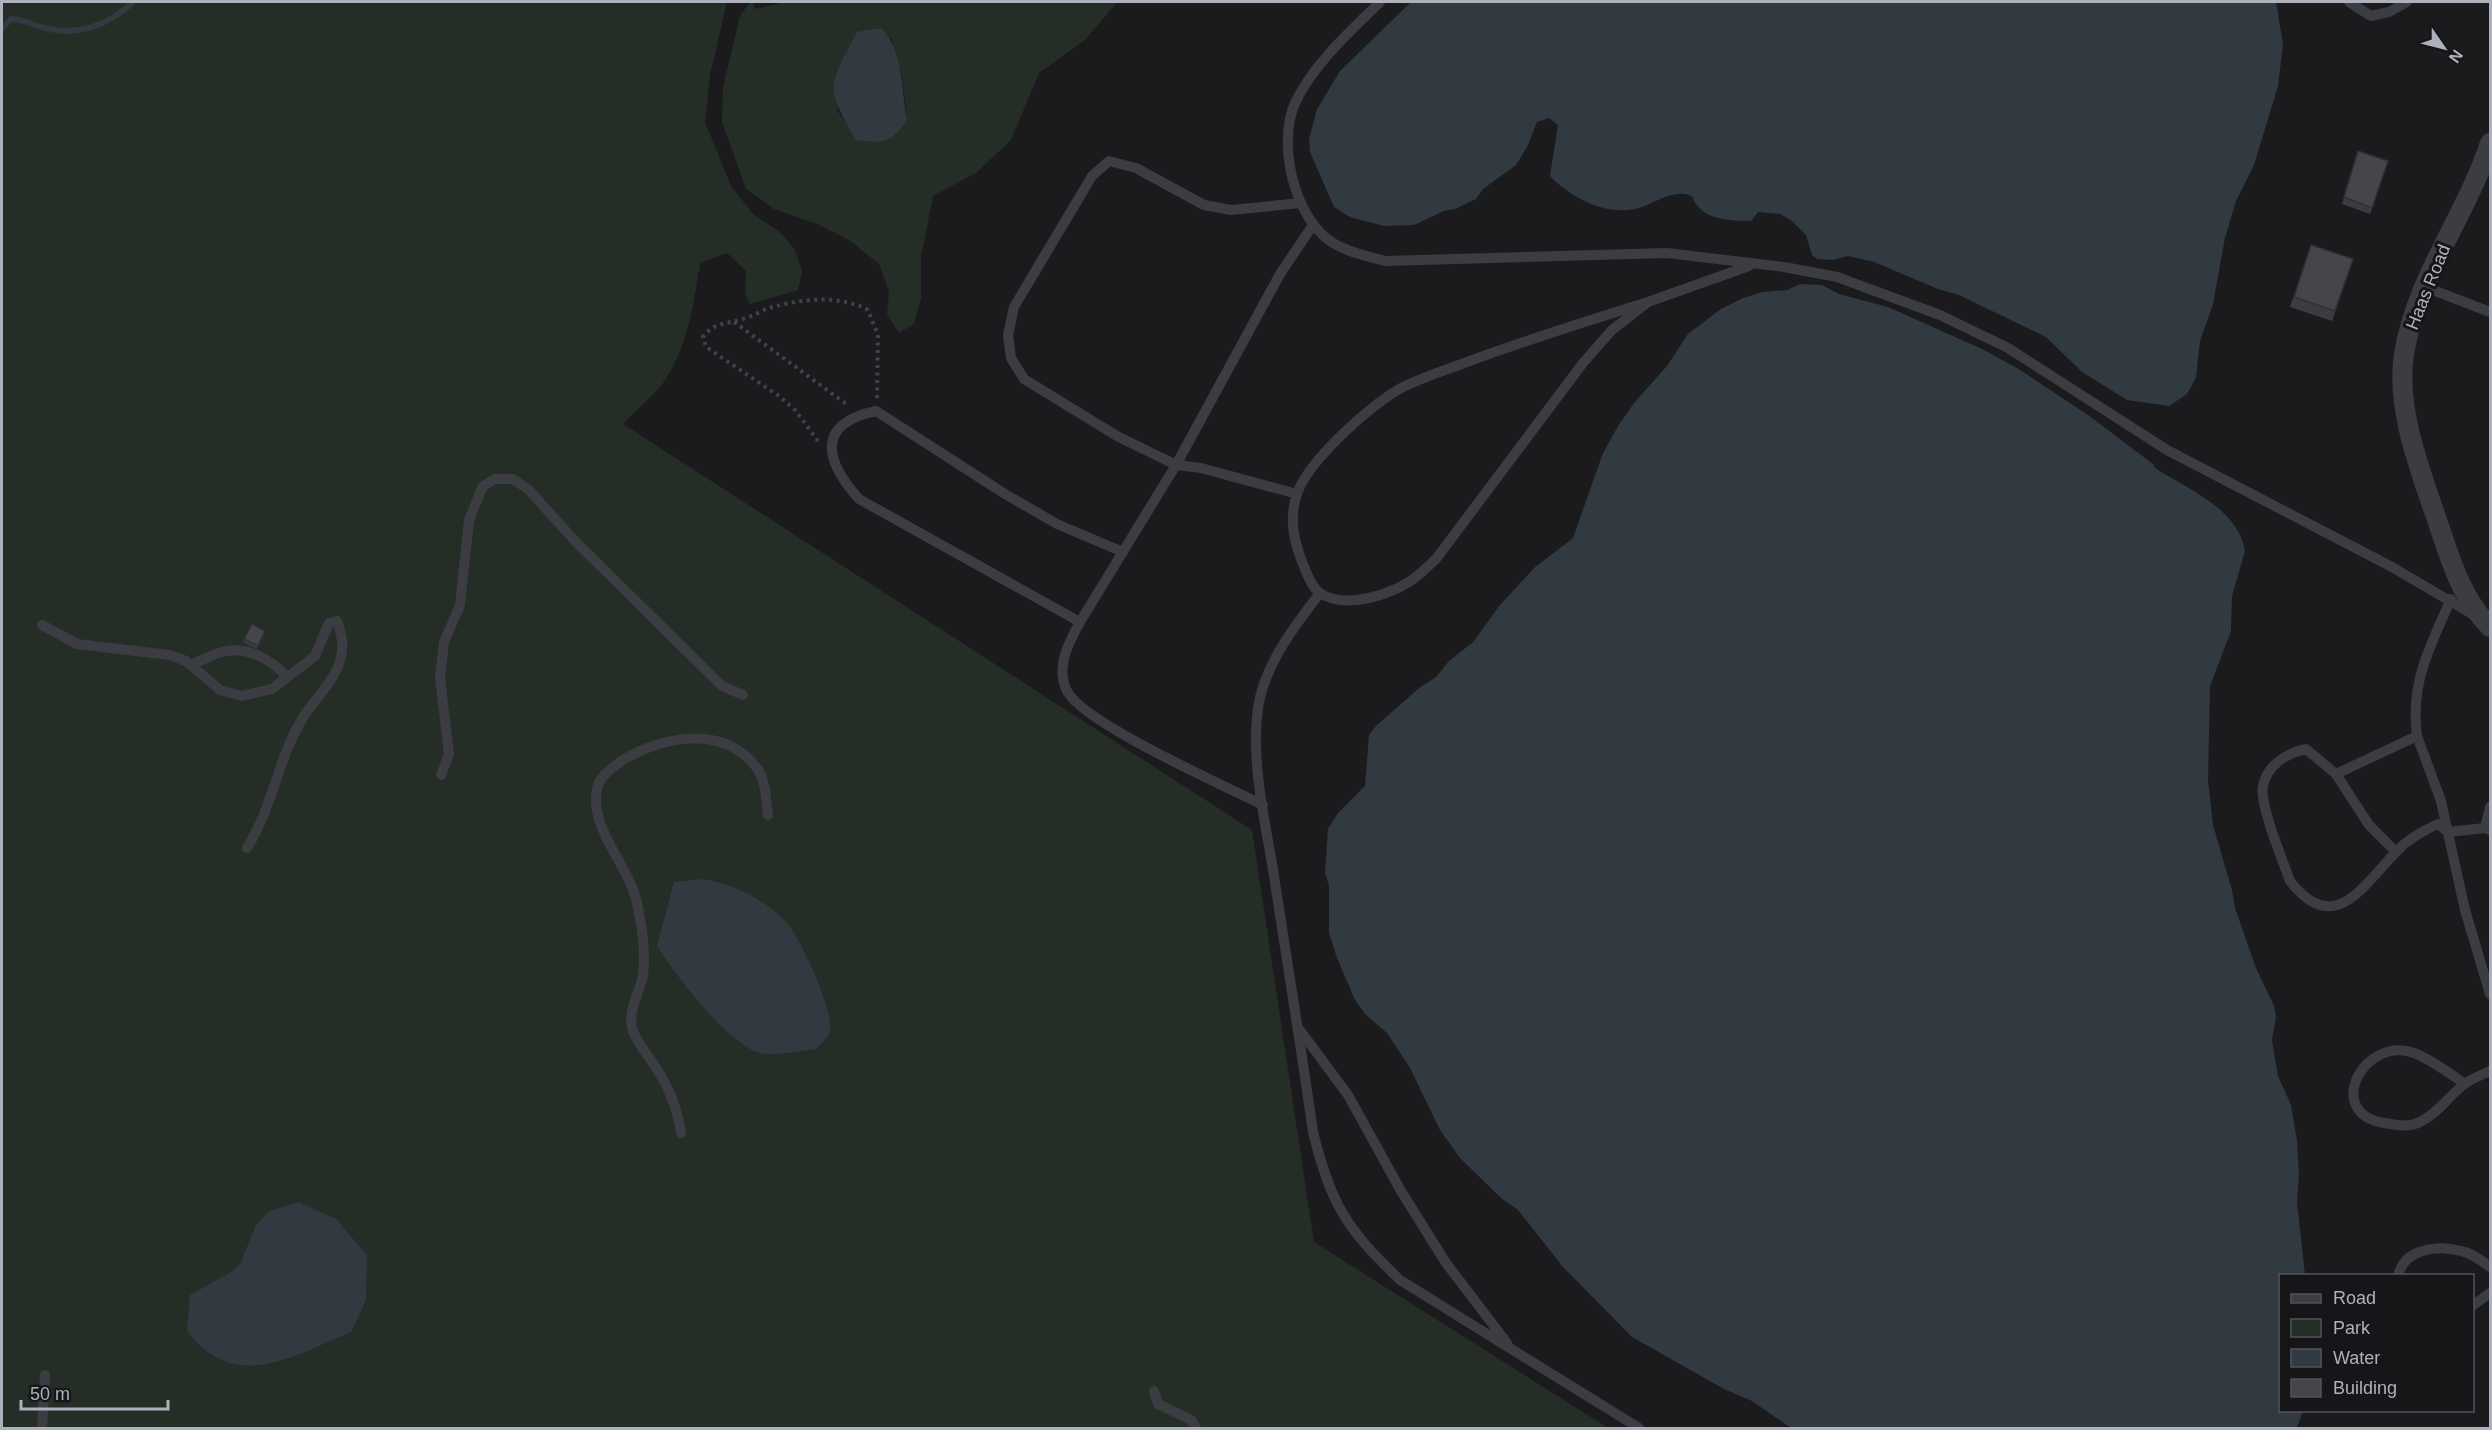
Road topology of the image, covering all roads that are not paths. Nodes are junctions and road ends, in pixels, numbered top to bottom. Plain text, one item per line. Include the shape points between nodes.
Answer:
1 (1380, 2) edge
2 (2349, 2) edge
3 (2407, 2) edge
4 (2490, 143) edge
5 (1301, 203) junction
6 (1313, 225) junction
7 (1753, 265) junction
8 (2425, 286) junction
9 (1648, 302) junction
10 (2490, 312) edge
11 (1176, 465) junction
12 (1297, 494) junction
13 (1123, 552) junction
14 (1320, 594) junction
15 (2451, 599) junction
16 (1080, 622) junction
17 (42, 625) dead end
18 (2490, 626) edge
19 (190, 665) junction
20 (287, 677) junction
21 (743, 694) dead end
22 (2417, 736) junction
23 (2336, 774) junction
24 (441, 775) dead end
25 (1263, 805) junction
26 (2490, 807) edge
27 (768, 815) dead end
28 (2488, 829) edge
29 (2448, 832) junction
30 (247, 848) dead end
31 (2396, 852) junction
32 (2490, 994) edge
33 (1298, 1028) junction
34 (2490, 1071) edge
35 (2465, 1083) junction
36 (681, 1134) dead end
37 (2490, 1267) edge
38 (2398, 1274) edge
39 (2490, 1293) edge
40 (2474, 1305) edge
41 (1510, 1348) junction
42 (45, 1375) dead end
43 (1154, 1391) dead end
44 (42, 1428) edge
45 (1196, 1428) edge
46 (1639, 1428) edge

1 - 5 lane via 1315,71 1295,104 1287,142 1292,179
2 - 3 lane via 2371,16
4 - 8 street, Haas Road
5 - 6 lane
5 - 11 lane via 1231,210 1204,205 1136,168 1109,161 1092,176 1014,306 1008,335 1011,358 1024,379 1117,436
6 - 7 lane via 1332,243 1385,261 1667,254
6 - 11 lane via 1280,274
7 - 9 lane
7 - 15 lane via 1837,278 1941,315 2008,348 2167,450
8 - 10 lane
8 - 18 street, Haas Road via 2404,355 2404,396 2418,467 2457,576 2470,603
9 - 12 lane via 1527,339 1402,387 1337,440 1314,466
9 - 14 lane via 1612,330 1583,363 1436,559 1413,580 1385,594 1362,599
11 - 12 lane
11 - 13 lane
12 - 14 lane via 1291,521 1308,576
13 - 16 lane
13 - 16 lane via 1057,524 876,411 854,416 839,428 831,446 834,467 859,499
14 - 25 lane via 1297,623 1263,686 1257,717
15 - 18 lane
15 - 22 lane via 2423,663 2415,698
16 - 25 lane via 1065,648 1063,672 1066,690 1077,704 1155,752
17 - 19 lane via 77,644 170,655
19 - 20 lane via 223,651 240,650 269,660
19 - 20 lane via 220,690 242,696 272,689
20 - 30 lane via 315,656 329,622 337,621 342,636 341,656 334,675 305,714 288,746 258,830
21 - 24 lane via 722,686 574,540 529,490 513,479 495,479 483,486 469,520 460,604 442,652 440,678 449,754
22 - 23 lane
22 - 29 lane
23 - 31 lane via 2369,825
23 - 31 lane via 2306,749 2278,760 2263,787 2265,807 2290,881 2319,907 2330,909 2359,893
25 - 33 lane
26 - 28 lane
27 - 36 lane via 757,768 734,749 710,740 674,738 637,752 608,771 597,786 601,823 637,900 643,977 631,1014 632,1030 679,1113
28 - 29 lane
29 - 31 lane via 2438,825 2429,828
29 - 32 lane via 2465,910
33 - 41 lane via 1348,1095 1446,1263
33 - 41 lane via 1313,1132 1337,1208 1366,1247 1400,1280
34 - 35 lane
35 - 35 lane via 2421,1122 2404,1126 2368,1120 2354,1104 2353,1089 2360,1071 2374,1056 2395,1050 2424,1058
37 - 38 lane via 2462,1251 2431,1248 2412,1254
39 - 40 lane
41 - 46 lane
42 - 44 lane
43 - 45 lane via 1158,1404 1191,1420

